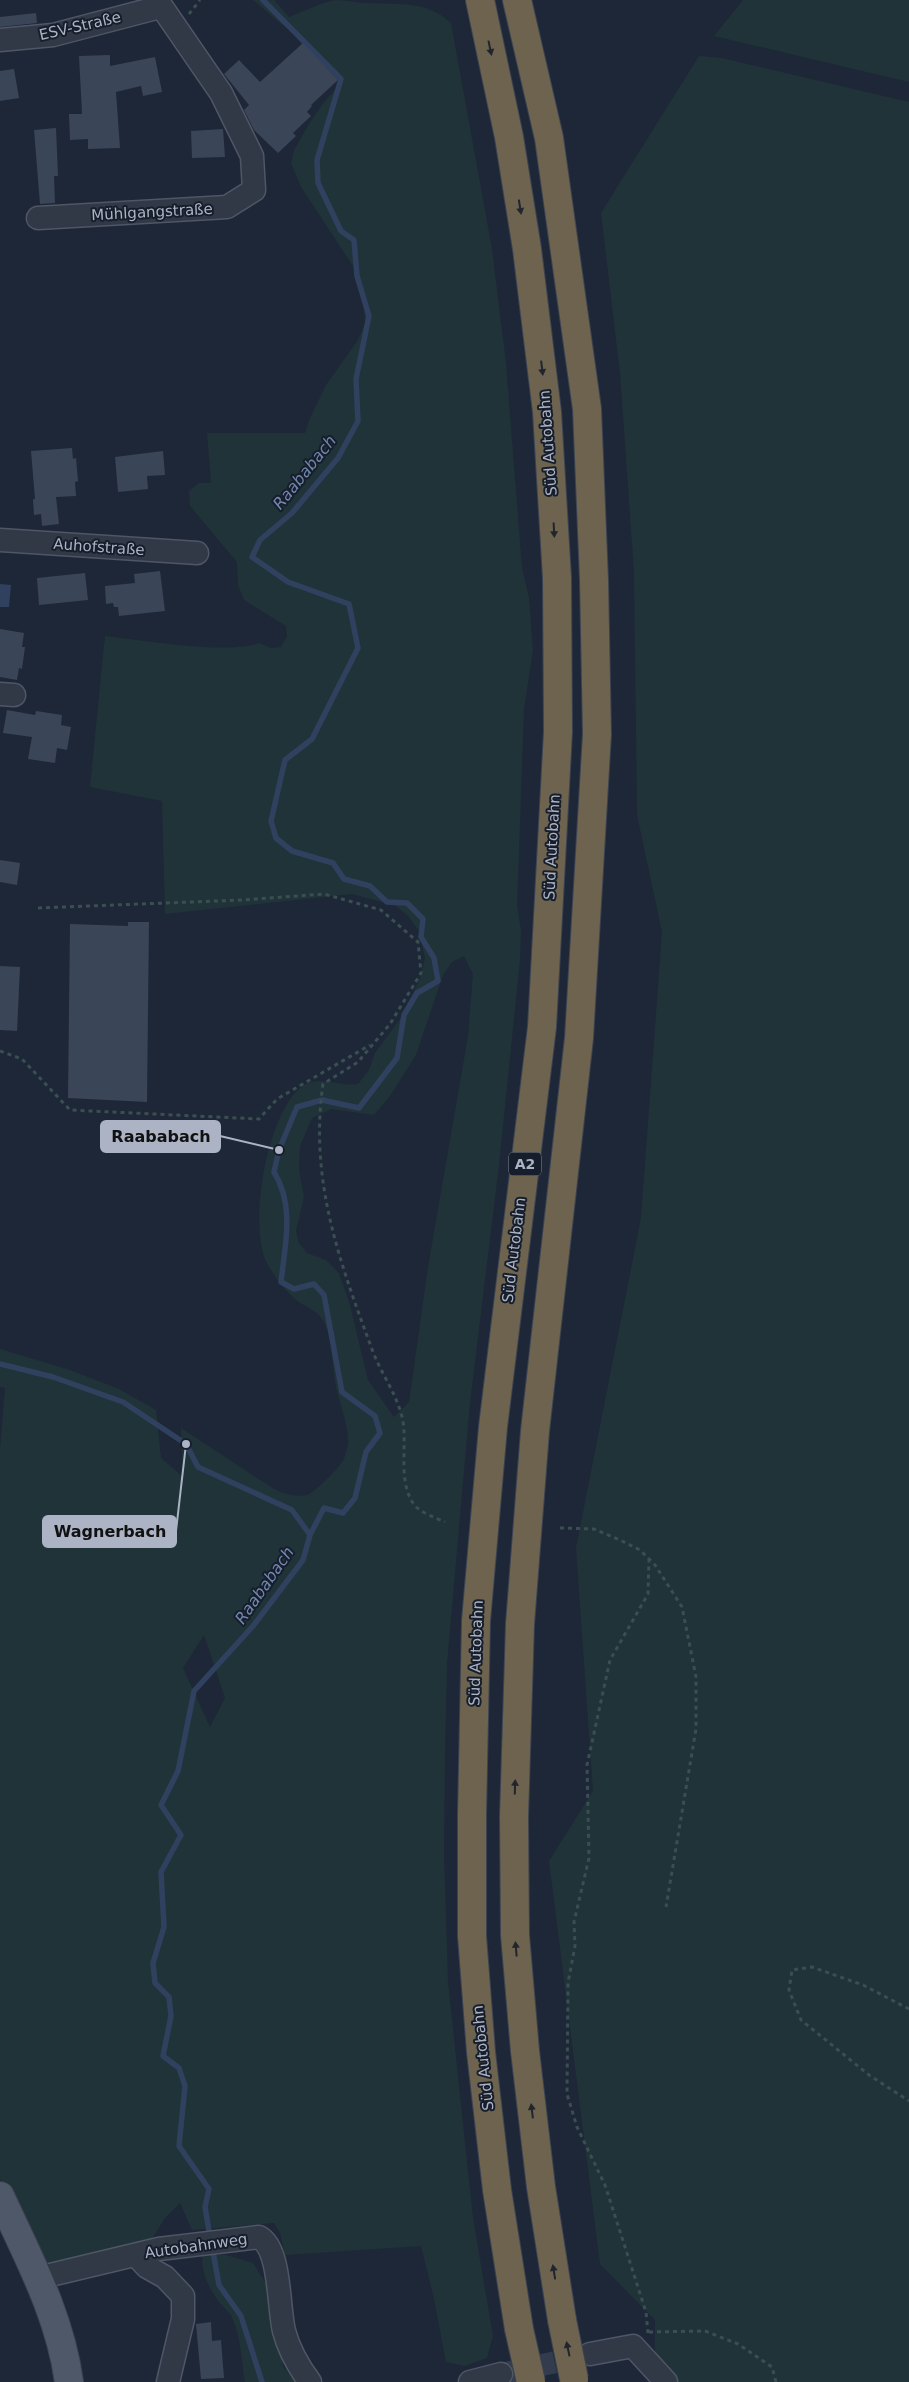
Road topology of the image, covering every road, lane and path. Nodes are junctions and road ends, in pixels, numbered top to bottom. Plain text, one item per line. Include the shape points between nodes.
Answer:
1 (480, 0) edge
2 (517, 0) edge
3 (159, 3) edge
4 (0, 40) edge
5 (38, 218) dead end
6 (0, 540) edge
7 (198, 553) dead end
8 (38, 908) dead end
9 (374, 1043) junction
10 (0, 1051) edge
11 (445, 1522) dead end
12 (560, 1528) dead end
13 (649, 1559) junction
14 (666, 1907) dead end
15 (909, 2009) edge
16 (909, 2101) edge
17 (0, 2196) edge
18 (136, 2255) junction
19 (38, 2278) junction
20 (641, 2339) junction
21 (590, 2354) tunnel mouth
22 (501, 2374) tunnel mouth
23 (574, 2380) edge
24 (69, 2382) edge
25 (168, 2382) edge
26 (310, 2382) edge
27 (470, 2382) edge
28 (531, 2382) edge
29 (666, 2382) edge
30 (776, 2382) edge

1 -> 28 highway, Süd Autobahn / A2, bridge via 509,137 527,249 547,412 557,578 558,732 542,1027 492,1436 476,1621 472,1815 472,1936 481,2052 497,2190 519,2329
23 -> 2 highway, A2, bridge via 541,2187 524,2051 515,1936 514,1817 520,1624 535,1431 579,1038 597,734 587,409 549,138
3 - 4 street, ESV-Straße via 53,35
3 - 5 street, Mühlgangstraße via 222,92 252,156 254,190 227,207
6 - 7 street, Auhofstraße
8 - 9 path via 324,894 381,910 418,942 421,973 390,1024
9 - 10 path via 278,1099 259,1119 70,1110 22,1059
9 - 11 path via 358,1062 323,1084 320,1168 327,1212 342,1268 403,1421 408,1492 414,1505
12 - 13 path via 594,1530 640,1550
13 - 14 path via 682,1607 696,1677 694,1738
13 - 20 path via 648,1594 610,1660 587,1765 590,1858 574,1922 575,1946 568,1983 567,2094 577,2127 606,2185 646,2312
15 - 16 path via 863,1985 812,1967 792,1970 789,1990 801,2020 870,2075
17 - 19 main road
18 - 19 street, Autobahnweg
18 - 25 street via 183,2296 183,2319
18 - 26 street, Autobahnweg via 259,2237 269,2245 274,2260 285,2333
19 - 24 main road via 53,2313
20 - 21 street
20 - 29 street
20 - 30 path via 705,2331 738,2344 772,2367
22 - 27 street

